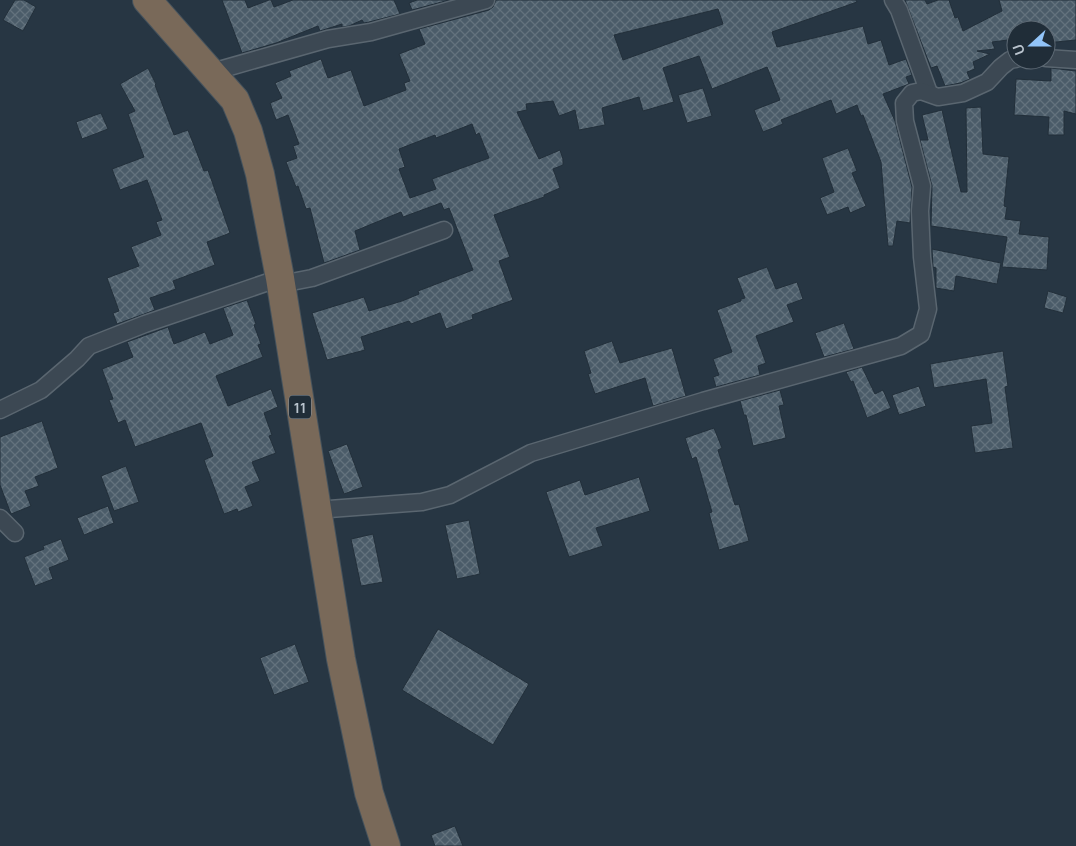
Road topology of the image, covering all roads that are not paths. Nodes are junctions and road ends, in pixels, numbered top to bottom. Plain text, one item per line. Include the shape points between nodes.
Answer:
1 (147, 0) edge
2 (486, 0) edge
3 (893, 0) edge
4 (1056, 59) edge
5 (1076, 60) edge
6 (1006, 63) edge
7 (212, 72) junction
8 (930, 93) junction
9 (444, 230) dead end
10 (280, 281) junction
11 (0, 410) edge
12 (316, 510) junction
13 (0, 518) edge
14 (15, 533) dead end
15 (386, 846) edge

1 - 7 highway, 11
2 - 7 street
3 - 8 street
4 - 5 street
6 - 8 street via 987,82 962,93 938,97
7 - 10 highway, 11 via 235,100 248,131 260,174
8 - 12 street via 912,93 904,103 905,121 922,186 922,257 928,308 921,334 900,346 531,453 450,495 422,502
9 - 10 street via 312,278
10 - 11 street via 88,346 41,390
10 - 12 highway, 11
12 - 15 highway, 11 via 341,659 369,793
13 - 14 street

